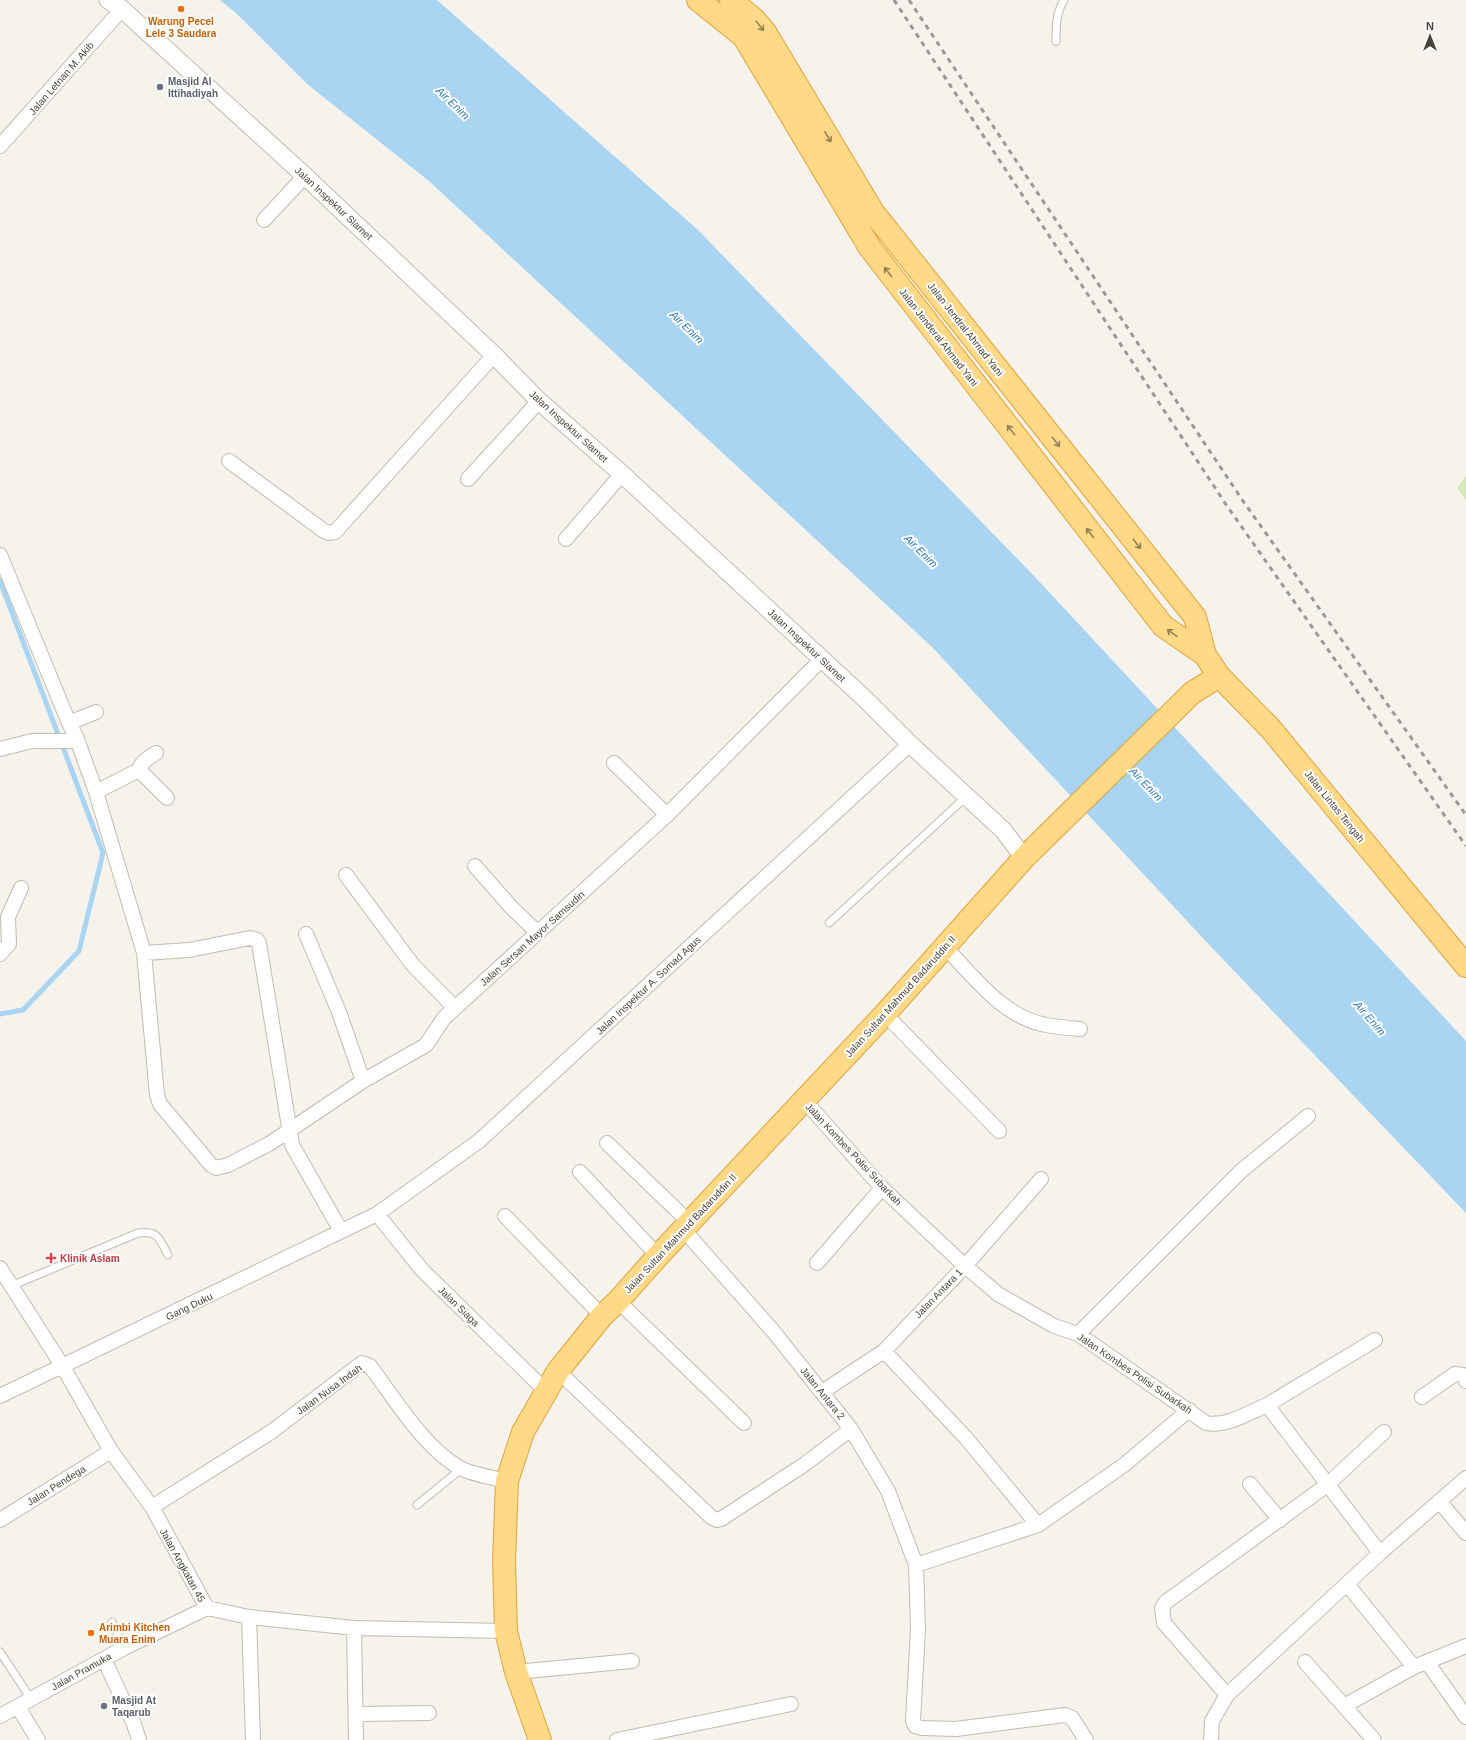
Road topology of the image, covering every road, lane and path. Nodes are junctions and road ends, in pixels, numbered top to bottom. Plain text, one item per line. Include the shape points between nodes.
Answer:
1 (698, 0) edge
2 (731, 0) edge
3 (1064, 0) edge
4 (115, 4) edge
5 (1056, 41) dead end
6 (0, 146) edge
7 (305, 176) junction
8 (264, 220) dead end
9 (494, 355) junction
10 (539, 401) junction
11 (229, 460) dead end
12 (622, 474) junction
13 (468, 480) dead end
14 (566, 539) dead end
15 (0, 555) edge
16 (1205, 654) junction
17 (822, 659) junction
18 (1219, 676) junction
19 (96, 712) dead end
20 (69, 723) junction
21 (74, 740) junction
22 (910, 744) junction
23 (0, 750) edge
24 (156, 753) dead end
25 (614, 763) dead end
26 (138, 770) junction
27 (96, 792) junction
28 (967, 795) junction
29 (167, 798) dead end
30 (667, 815) junction
31 (1024, 858) junction
32 (475, 866) dead end
33 (346, 875) dead end
34 (21, 888) dead end
35 (829, 923) dead end
36 (537, 932) junction
37 (306, 934) dead end
38 (945, 947) junction
39 (144, 953) junction
40 (0, 954) edge
41 (1466, 966) edge
42 (455, 1008) junction
43 (885, 1014) junction
44 (1080, 1029) dead end
45 (363, 1081) junction
46 (804, 1100) junction
47 (1308, 1116) dead end
48 (290, 1131) junction
49 (999, 1131) dead end
50 (607, 1143) dead end
51 (580, 1172) dead end
52 (1041, 1179) dead end
53 (882, 1188) junction
54 (377, 1214) junction
55 (505, 1216) dead end
56 (687, 1226) junction
57 (341, 1231) junction
58 (168, 1255) dead end
59 (658, 1256) junction
60 (817, 1263) dead end
61 (965, 1266) junction
62 (0, 1268) edge
63 (5, 1288) edge
64 (618, 1301) junction
65 (602, 1316) junction
66 (1078, 1334) junction
67 (1375, 1340) dead end
68 (884, 1351) junction
69 (63, 1367) junction
70 (558, 1371) junction
71 (1466, 1381) edge
72 (547, 1392) junction
73 (822, 1392) junction
74 (0, 1396) edge
75 (1422, 1397) dead end
76 (1266, 1405) junction
77 (1189, 1410) junction
78 (744, 1423) dead end
79 (851, 1429) junction
80 (1384, 1432) dead end
81 (111, 1451) junction
82 (461, 1469) junction
83 (1466, 1478) edge
84 (507, 1481) junction
85 (1250, 1484) dead end
86 (1327, 1485) junction
87 (1439, 1501) junction
88 (417, 1505) dead end
89 (152, 1507) junction
90 (0, 1520) edge
91 (1280, 1520) junction
92 (1038, 1525) junction
93 (1466, 1533) edge
94 (1380, 1553) junction
95 (916, 1565) junction
96 (1347, 1584) junction
97 (207, 1608) junction
98 (249, 1617) junction
99 (112, 1622) dead end
100 (354, 1628) junction
101 (506, 1631) junction
102 (1466, 1646) edge
103 (124, 1648) junction
104 (0, 1652) edge
105 (104, 1659) junction
106 (632, 1660) dead end
107 (1305, 1662) dead end
108 (1420, 1665) junction
109 (516, 1672) junction
110 (1226, 1696) junction
111 (31, 1699) junction
112 (1462, 1703) edge
113 (791, 1704) dead end
114 (1344, 1706) junction
115 (18, 1707) junction
116 (429, 1713) dead end
117 (356, 1714) junction
118 (0, 1716) edge
119 (1466, 1717) edge
120 (38, 1740) edge
121 (139, 1740) edge
122 (253, 1740) edge
123 (356, 1740) edge
124 (540, 1740) edge
125 (617, 1740) edge
126 (1086, 1740) edge
127 (1211, 1740) edge
128 (1374, 1740) edge

16 -> 1 highway, Jalan Jenderal Ahmad Yani via 1163,626 1153,614 870,248 744,37
2 -> 16 highway, Jalan Jendral Ahmad Yani via 765,32 874,212 1195,617
3 - 5 lane via 1056,23
4 - 6 street, Jalan Letnan M. Akib
4 - 7 street, Jalan Inspektur Slamet
7 - 8 street
7 - 9 street, Jalan Inspektur Slamet
9 - 10 street, Jalan Inspektur Slamet
9 - 11 street via 335,532 324,531
10 - 12 street, Jalan Inspektur Slamet
10 - 13 street
12 - 14 street
12 - 17 street, Jalan Inspektur Slamet
15 - 20 street
16 - 18 highway, Jalan Lintas Tengah
17 - 22 street, Jalan Inspektur Slamet
17 - 30 street, Jalan Sersan Mayor Samsudin
18 - 31 highway, Jalan Sultan Mahmud Badaruddin II via 1192,693
18 - 41 highway, Jalan Lintas Tengah via 1270,728
19 - 20 street
20 - 21 street
21 - 23 street via 32,742
21 - 27 street
22 - 28 street, Jalan Inspektur Slamet
22 - 54 street, Jalan Inspektur A. Somad Agus via 479,1141
24 - 26 street via 143,762
25 - 30 street
26 - 27 street
26 - 29 street
27 - 39 street
28 - 31 street, Jalan Inspektur Slamet via 1003,830
28 - 35 lane
30 - 36 street, Jalan Sersan Mayor Samsudin
31 - 38 highway, Jalan Sultan Mahmud Badaruddin II
32 - 36 street
33 - 42 street via 412,964
34 - 40 street via 8,917 9,944
36 - 42 street, Jalan Sersan Mayor Samsudin
37 - 45 street via 339,1012
38 - 43 highway, Jalan Sultan Mahmud Badaruddin II
38 - 44 street via 1001,1005 1045,1025
39 - 48 street via 189,950 250,938 257,940
39 - 48 street, Jalan Sersan Mayor Samsudin via 157,1095 160,1104 216,1168 221,1168
42 - 45 street, Jalan Sersan Mayor Samsudin via 444,1018 426,1045
43 - 46 highway, Jalan Sultan Mahmud Badaruddin II
43 - 49 street
45 - 48 street, Jalan Sersan Mayor Samsudin
46 - 53 street, Jalan Kombes Polisi Subarkah
46 - 56 highway, Jalan Sultan Mahmud Badaruddin II
47 - 66 street via 1241,1171
48 - 57 street via 292,1145
50 - 56 street, Jalan Antara 2
51 - 59 street
52 - 61 street, Jalan Antara 1
53 - 60 street
53 - 61 street, Jalan Kombes Polisi Subarkah
54 - 57 street, Gang Duku
54 - 72 street, Jalan Siaga via 422,1270
55 - 65 street
56 - 59 highway, Jalan Sultan Mahmud Badaruddin II
56 - 73 street, Jalan Antara 2
57 - 69 street, Gang Duku
58 - 63 lane via 154,1233 138,1233
59 - 64 highway, Jalan Sultan Mahmud Badaruddin II
61 - 66 street, Jalan Kombes Polisi Subarkah via 998,1294 1054,1326
61 - 68 street, Jalan Antara 1
62 - 63 street, Jalan Angkatan 45
63 - 69 street, Jalan Angkatan 45
64 - 65 highway, Jalan Sultan Mahmud Badaruddin II
64 - 78 street
65 - 70 highway, Jalan Sultan Mahmud Badaruddin II
66 - 77 street, Jalan Kombes Polisi Subarkah
67 - 76 street, Jalan Kombes Polisi Subarkah
68 - 73 street, Jalan Antara 1
68 - 92 street via 966,1438
69 - 74 street, Gang Duku
69 - 81 street, Jalan Angkatan 45
70 - 72 highway, Jalan Sultan Mahmud Badaruddin II
70 - 79 street, Jalan Antara 2 via 712,1518 718,1520 805,1464
71 - 75 street via 1462,1376 1455,1374
72 - 84 highway, Jalan Sultan Mahmud Badaruddin II via 523,1432
73 - 79 street, Jalan Antara 2
76 - 77 street, Jalan Kombes Polisi Subarkah via 1216,1424 1206,1423
76 - 86 street
77 - 92 street via 1124,1465
79 - 95 street via 888,1491
80 - 86 street
81 - 89 street, Jalan Angkatan 45
81 - 90 street, Jalan Pendega
82 - 84 street, Jalan Nusa Indah
82 - 88 lane
82 - 89 street, Jalan Nusa Indah via 425,1439 370,1366 362,1363 271,1432
83 - 87 street
84 - 101 highway, Jalan Sultan Mahmud Badaruddin II via 504,1561
85 - 91 street
86 - 91 street
86 - 94 street
87 - 93 street
87 - 94 street
89 - 97 street, Jalan Angkatan 45
91 - 110 street via 1166,1602 1162,1608 1164,1623
92 - 95 street
94 - 96 street
95 - 126 street via 918,1628 915,1726 956,1729 1064,1715 1072,1718
96 - 108 street
96 - 110 street
97 - 98 street, Jalan Angkatan 45
97 - 103 street, Jalan Pramuka
98 - 100 street, Jalan Angkatan 45
98 - 122 street
99 - 103 lane
100 - 101 street, Jalan Angkatan 45
100 - 117 street
101 - 109 highway, Jalan Sultan Mahmud Badaruddin II
102 - 108 street
103 - 105 street, Jalan Pramuka
104 - 111 lane
105 - 111 street, Jalan Pramuka
105 - 121 street via 136,1728
106 - 109 street
107 - 114 street
108 - 112 street
108 - 114 street
109 - 124 highway, Jalan Sultan Mahmud Badaruddin II
110 - 127 street via 1212,1721
111 - 115 street, Jalan Pramuka
112 - 119 street
113 - 125 street
114 - 128 street
115 - 118 street, Jalan Pramuka
115 - 120 street
116 - 117 street
117 - 123 street

